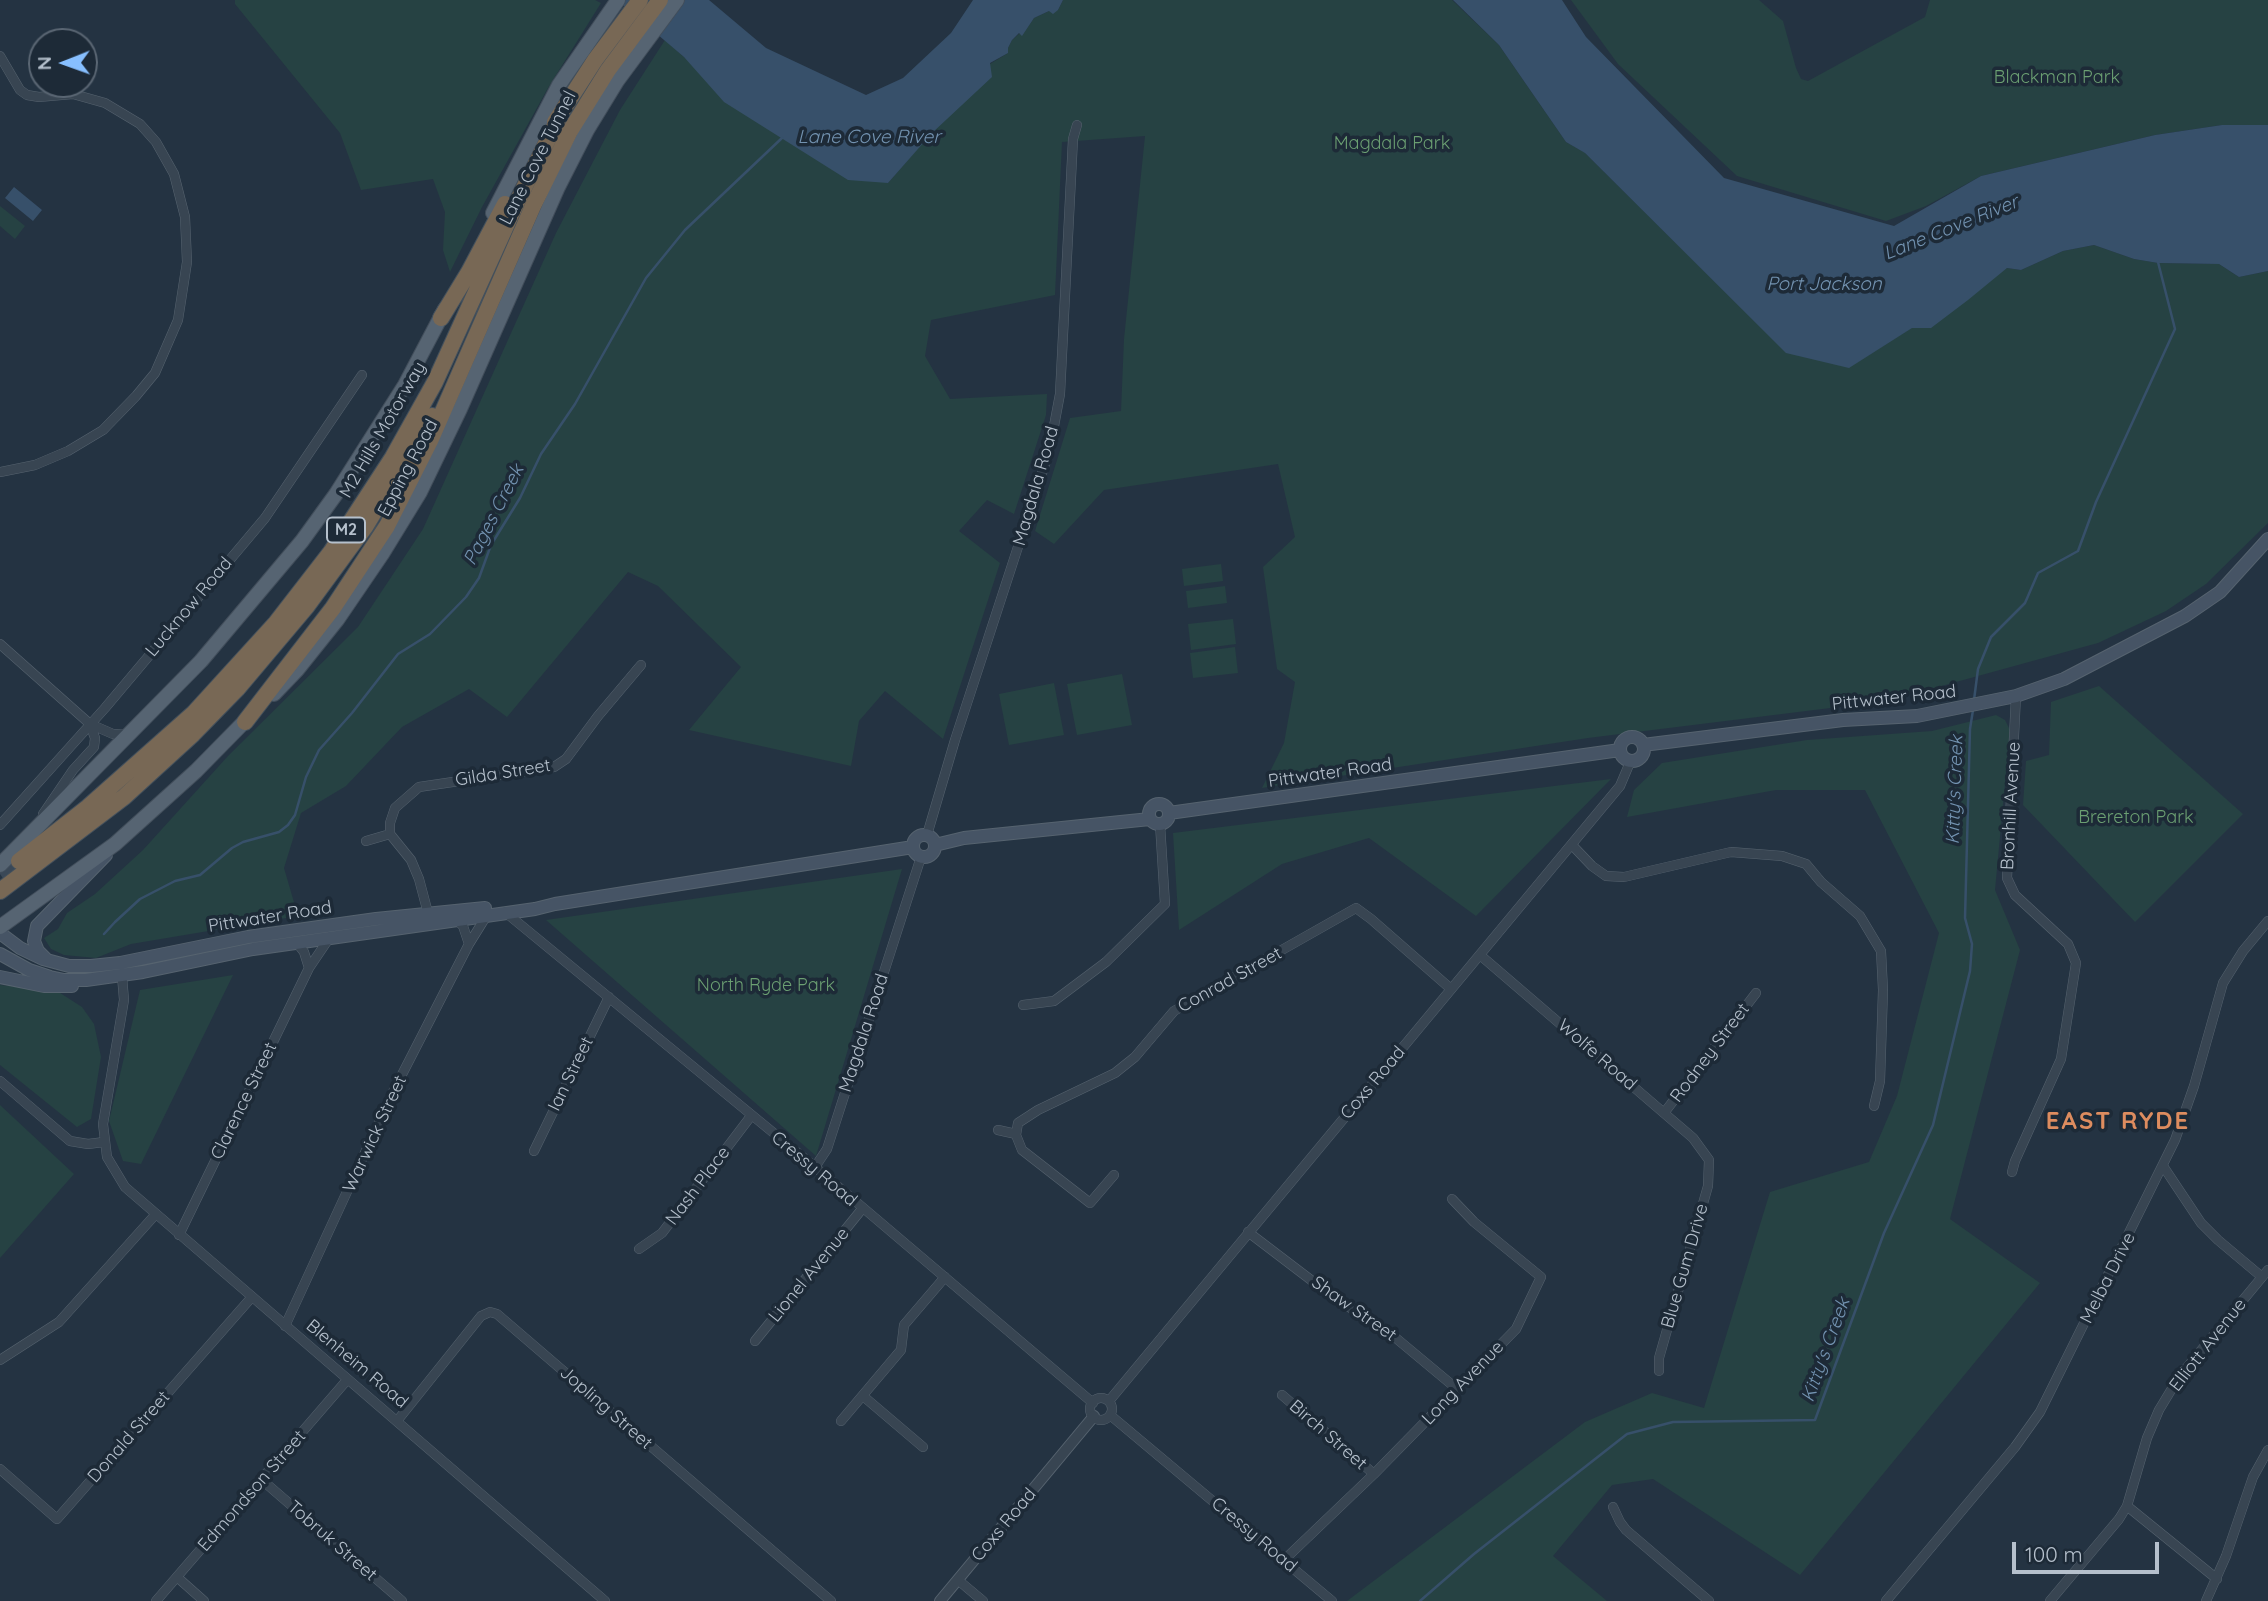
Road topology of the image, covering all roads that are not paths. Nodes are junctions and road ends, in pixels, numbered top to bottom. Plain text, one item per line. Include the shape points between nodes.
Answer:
1 (618, 0) edge
2 (640, 0) edge
3 (660, 0) edge
4 (677, 0) edge
5 (629, 40) junction
6 (0, 56) edge
7 (560, 115) junction
8 (1077, 125) dead end
9 (441, 318) junction
10 (471, 345) junction
11 (362, 375) dead end
12 (0, 472) edge
13 (2268, 539) edge
14 (0, 644) edge
15 (641, 665) dead end
16 (2016, 696) junction
17 (245, 722) junction
18 (90, 724) junction
19 (129, 735) junction
20 (1643, 746) junction
21 (1620, 750) junction
22 (1631, 761) junction
23 (1169, 813) junction
24 (1155, 821) junction
25 (0, 825) edge
26 (33, 831) junction
27 (390, 834) junction
28 (931, 840) junction
29 (366, 841) dead end
30 (115, 844) junction
31 (1572, 845) junction
32 (917, 852) junction
33 (19, 861) tunnel mouth
34 (0, 865) edge
35 (0, 891) edge
36 (555, 904) junction
37 (535, 909) junction
38 (505, 912) junction
39 (428, 913) junction
40 (487, 915) junction
41 (452, 920) junction
42 (2268, 921) edge
43 (401, 926) junction
44 (0, 927) edge
45 (0, 933) edge
46 (535, 935) junction
47 (330, 937) junction
48 (297, 943) junction
49 (469, 944) junction
50 (0, 954) edge
51 (1480, 955) junction
52 (51, 962) junction
53 (309, 968) junction
54 (121, 969) junction
55 (0, 977) edge
56 (86, 980) junction
57 (1451, 989) junction
58 (1756, 993) dead end
59 (608, 997) junction
60 (1023, 1005) dead end
61 (0, 1081) edge
62 (1874, 1107) dead end
63 (1664, 1113) junction
64 (751, 1116) junction
65 (998, 1130) dead end
66 (1016, 1134) junction
67 (104, 1142) junction
68 (534, 1151) dead end
69 (1709, 1160) joint
70 (2163, 1166) junction
71 (815, 1167) junction
72 (2012, 1172) dead end
73 (1114, 1175) dead end
74 (1452, 1199) dead end
75 (862, 1209) junction
76 (155, 1215) junction
77 (1248, 1232) junction
78 (180, 1235) junction
79 (639, 1250) dead end
80 (2265, 1274) edge
81 (945, 1277) junction
82 (251, 1298) junction
83 (285, 1326) junction
84 (755, 1340) dead end
85 (0, 1360) edge
86 (1659, 1371) dead end
87 (347, 1380) junction
88 (1457, 1389) junction
89 (1282, 1395) dead end
90 (863, 1396) junction
91 (1109, 1401) junction
92 (1093, 1403) junction
93 (1110, 1415) junction
94 (1094, 1416) junction
95 (841, 1420) dead end
96 (397, 1421) junction
97 (923, 1447) dead end
98 (2268, 1450) edge
99 (0, 1469) edge
100 (1374, 1474) junction
101 (262, 1480) junction
102 (2127, 1506) junction
103 (1613, 1507) dead end
104 (1284, 1560) junction
105 (177, 1577) junction
106 (2217, 1579) junction
107 (958, 1580) junction
108 (156, 1601) edge
109 (204, 1601) edge
110 (402, 1601) edge
111 (605, 1601) edge
112 (831, 1601) edge
113 (940, 1601) edge
114 (983, 1601) edge
115 (1332, 1601) edge
116 (1709, 1601) edge
117 (1886, 1601) edge
118 (2050, 1601) edge
119 (2206, 1601) edge

1 - 9 main road via 559,85
2 - 5 highway, Lane Cove Tunnel / M2
3 - 5 highway, Lane Cove Tunnel / M2
4 - 5 main road, Epping Road
5 - 7 highway, Lane Cove Tunnel / M2
5 - 10 highway, Lane Cove Tunnel / M2 via 570,131
5 - 17 main road, Epping Road via 441,451 406,516 337,620 297,670
6 - 12 street via 27,95 73,94 105,103 140,124 174,174 185,217 187,262 178,320 155,373 136,396 103,430 68,451
7 - 9 highway, M2
7 - 33 highway, M2 Hills Motorway / M2 via 435,382 331,552 276,623 194,713
8 - 28 street, Magdala Road via 1060,394 1054,426 955,740
9 - 19 main road via 405,385 302,541 201,661
10 - 17 highway, M2 via 430,442 387,526 333,608
10 - 35 highway, M2 Hills Motorway / M2 via 365,527 274,647 145,779
11 - 18 street, Lucknow Road via 265,518
13 - 16 main road, Pittwater Road via 2220,592 2185,616 2064,679
14 - 18 street
15 - 27 street, Gilda Street via 566,759 554,767 419,787 395,808
16 - 20 main road, Pittwater Road via 1917,716 1843,720
16 - 72 street, Bronhill Avenue via 2007,878 2015,895 2068,944 2076,963 2062,1059
17 - 30 main road, Epping Road
18 - 19 street
18 - 25 street, Lucknow Road
18 - 26 street via 94,747
19 - 26 main road
20 - 21 main road via 1638,738 1629,737
20 - 22 main road via 1642,755
21 - 22 main road
21 - 23 main road, Pittwater Road
22 - 31 street, Coxs Road via 1620,786
23 - 24 main road via 1167,820
23 - 24 main road via 1158,804 1150,810
24 - 28 main road
24 - 60 street via 1165,904 1106,962 1054,1001
26 - 34 main road
27 - 29 street
27 - 39 street via 411,860
28 - 32 main road via 931,855
28 - 32 main road via 917,837
30 - 44 main road, Epping Road
30 - 52 main road via 37,926 36,947
31 - 51 street, Coxs Road
31 - 62 street via 1606,876 1624,877 1731,852 1782,856 1806,864 1860,916 1881,951 1880,1081
32 - 36 main road, Pittwater Road
32 - 71 street, Magdala Road via 827,1149
36 - 37 main road, Pittwater Road
36 - 39 main road, Pittwater Road
37 - 38 main road, Pittwater Road
37 - 46 street via 528,924
38 - 40 main road, Pittwater Road
38 - 46 street, Cressy Road
39 - 41 street
39 - 43 street
39 - 54 main road, Pittwater Road via 248,937
40 - 41 main road, Pittwater Road
40 - 49 street, Warwick Street
41 - 43 main road, Pittwater Road
41 - 49 street via 463,926
42 - 70 street, Melba Drive via 2223,983 2190,1099
43 - 47 main road, Pittwater Road
45 - 52 main road, Pittwater Road via 28,953
46 - 59 street, Cressy Road
47 - 48 main road, Pittwater Road
47 - 53 street, Clarence Street
48 - 53 street
48 - 54 main road, Pittwater Road
49 - 83 street, Warwick Street via 393,1092
50 - 56 main road, Pittwater Road via 43,975
51 - 57 street, Coxs Road
51 - 63 street, Wolfe Road
52 - 54 main road, Pittwater Road
53 - 78 street, Clarence Street
54 - 56 main road, Pittwater Road
54 - 67 street, Blenheim Road via 124,1000 103,1117
55 - 56 main road via 60,987
57 - 66 street, Conrad Street via 1356,908 1174,1011 1115,1073 1038,1110 1018,1124
57 - 77 street, Coxs Road
58 - 63 street, Rodney Street
59 - 64 street, Cressy Road
59 - 68 street, Ian Street
61 - 67 street via 70,1141
63 - 69 street, Wolfe Road via 1693,1138
64 - 71 street, Cressy Road
64 - 79 street, Nash Place via 662,1233
65 - 66 street
66 - 73 street via 1021,1150 1090,1203
67 - 76 street, Blenheim Road via 122,1184
69 - 86 street, Blue Gum Drive via 1708,1186
70 - 80 street via 2201,1223
70 - 117 street, Melba Drive via 2040,1412
71 - 75 street, Cressy Road
74 - 88 street, Long Avenue via 1541,1277 1516,1329
75 - 81 street, Cressy Road
75 - 84 street, Lionel Avenue
76 - 78 street, Blenheim Road
76 - 85 street via 58,1322
77 - 88 street, Shaw Street via 1391,1334
77 - 91 street, Coxs Road
78 - 82 street, Blenheim Road
80 - 102 street, Elliott Avenue via 2179,1377 2159,1410
81 - 90 street via 904,1325 901,1350
81 - 92 street, Cressy Road
82 - 83 street, Blenheim Road
82 - 99 street, Donald Street via 57,1519
83 - 87 street, Blenheim Road
87 - 96 street, Blenheim Road
87 - 101 street, Edmondson Street
88 - 100 street, Long Avenue
89 - 100 street, Birch Street
90 - 95 street
90 - 97 street
91 - 92 street via 1100,1398
91 - 93 street
92 - 94 street
93 - 94 street via 1102,1420
93 - 104 street, Cressy Road
94 - 107 street, Coxs Road
96 - 111 street, Blenheim Road
96 - 112 street, Jopling Street via 481,1316 497,1314
98 - 106 street via 2253,1477
100 - 104 street, Long Avenue
101 - 105 street, Edmondson Street
101 - 110 street, Tobruk Street
102 - 106 street
102 - 118 street, Elliott Avenue
103 - 116 street via 1626,1530
104 - 115 street, Cressy Road
105 - 108 street, Edmondson Street
105 - 109 street
106 - 119 street
107 - 113 street, Coxs Road
107 - 114 street

